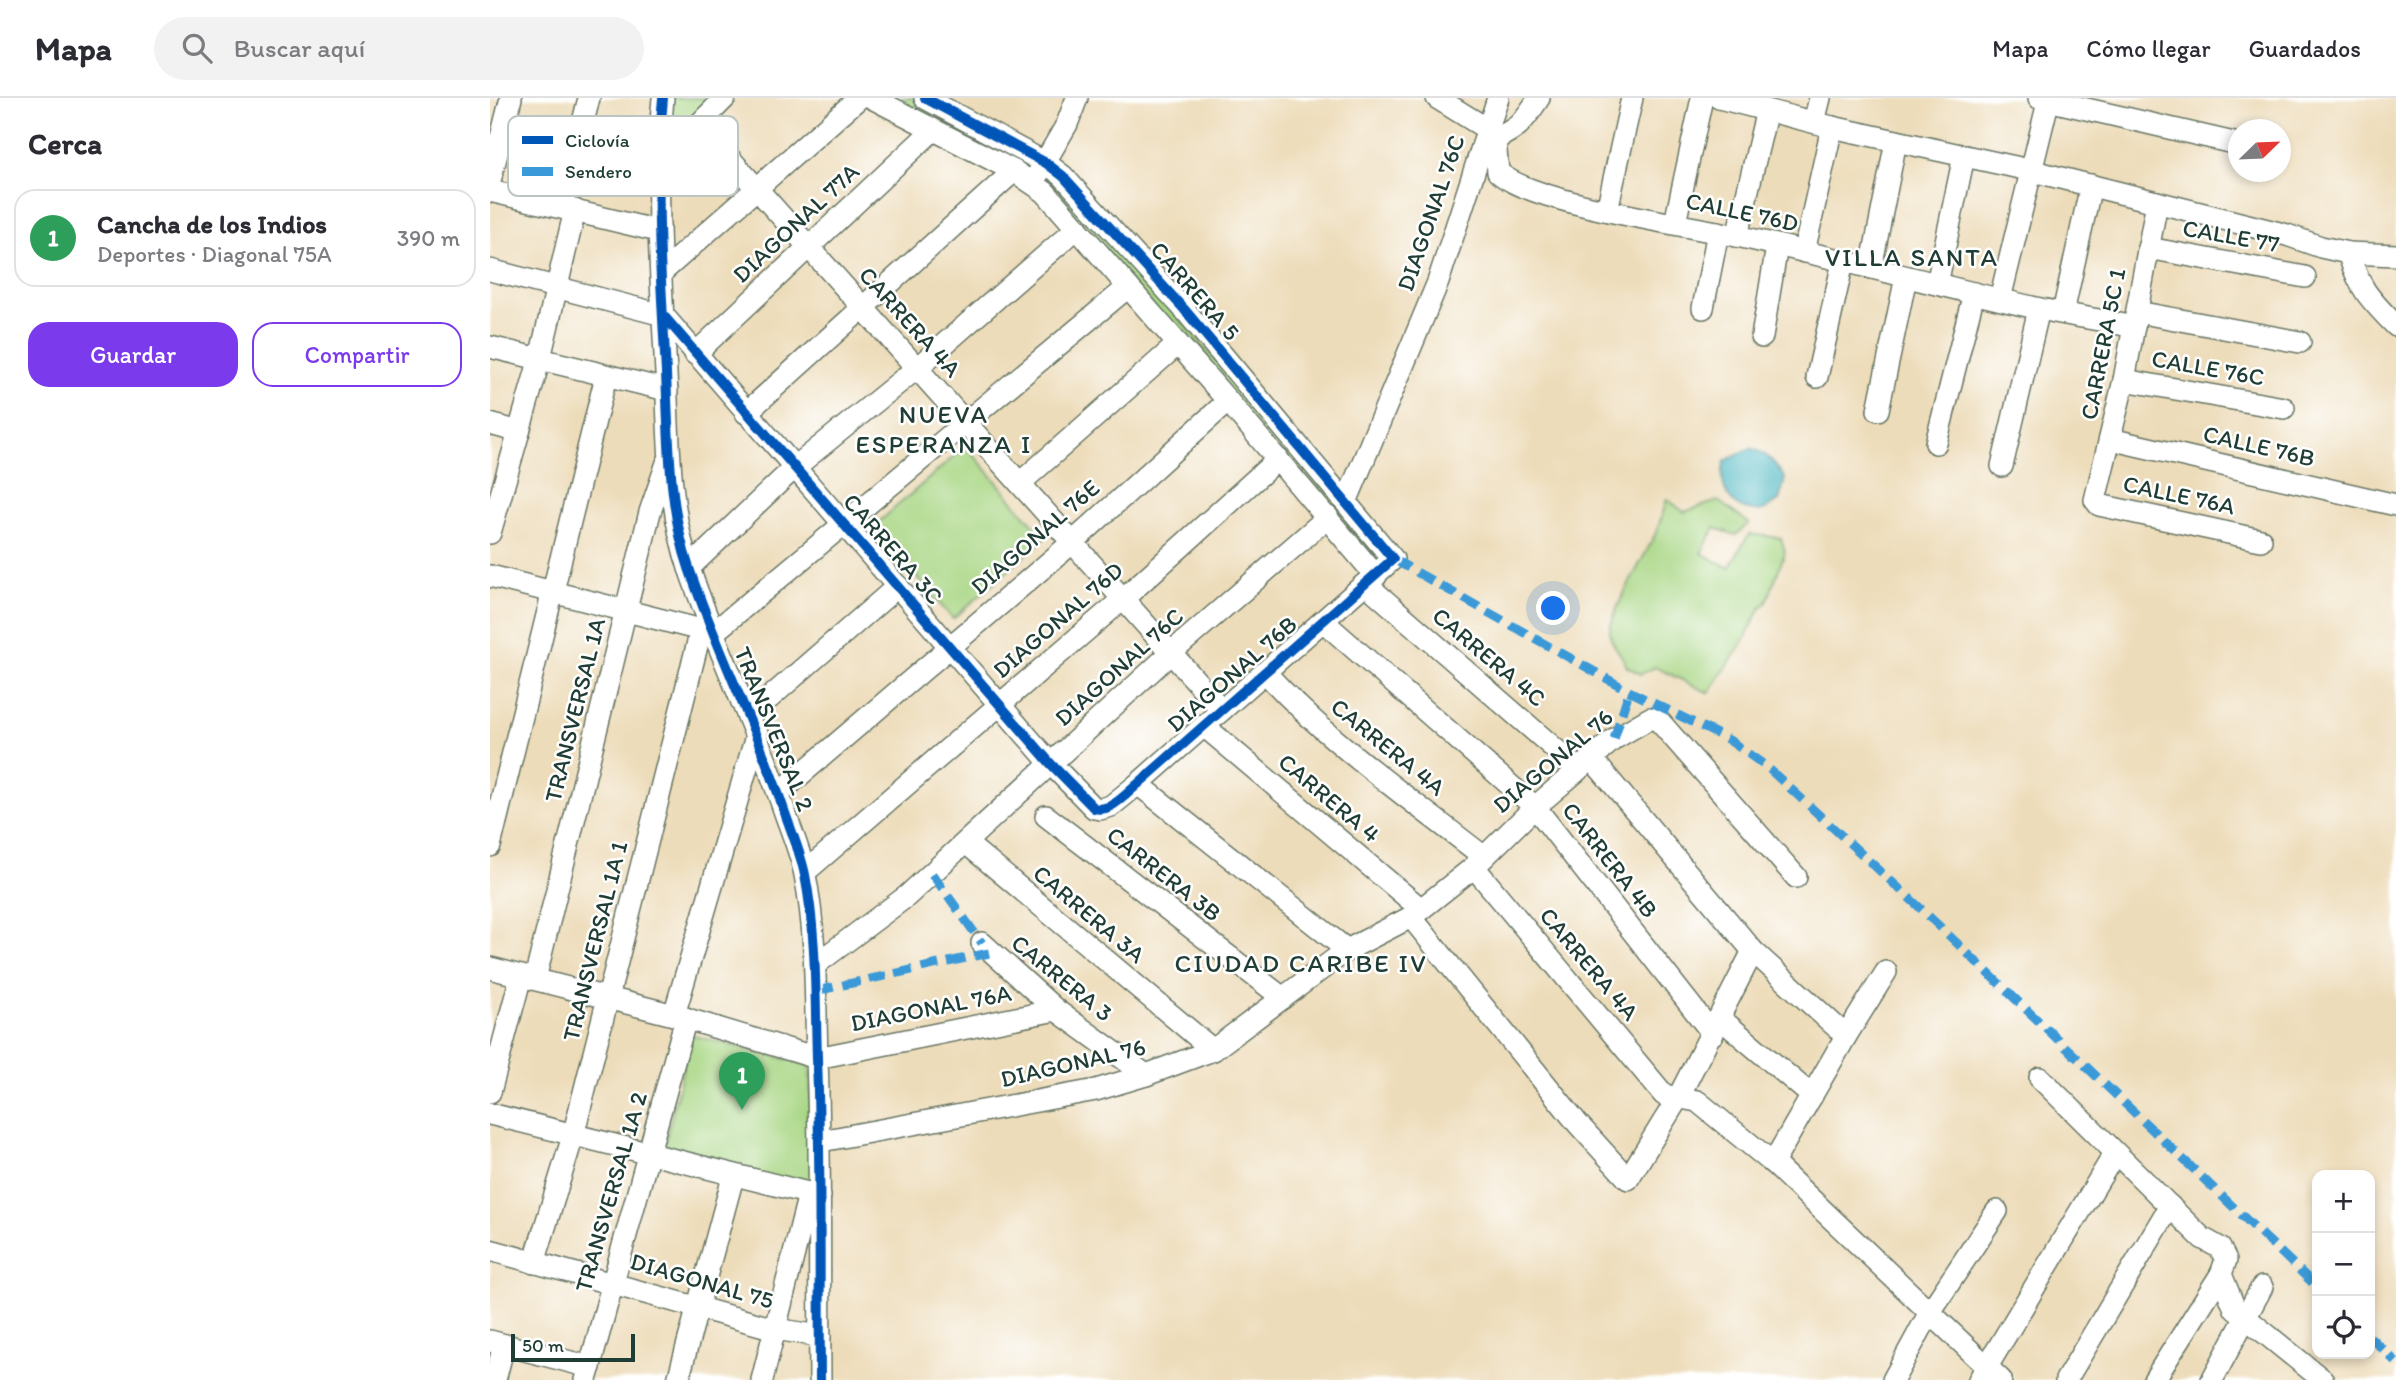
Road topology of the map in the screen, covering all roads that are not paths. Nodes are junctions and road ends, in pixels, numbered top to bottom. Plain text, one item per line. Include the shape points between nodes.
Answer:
1 (511, 98) edge
2 (589, 98) edge
3 (663, 98) edge
4 (725, 98) edge
5 (859, 98) edge
6 (872, 98) edge
7 (925, 98) edge
8 (1077, 98) edge
9 (1437, 98) edge
10 (1499, 98) edge
11 (1539, 98) edge
12 (1632, 98) edge
13 (1702, 98) edge
14 (1719, 98) edge
15 (1820, 98) edge
16 (2045, 99) edge
17 (1767, 110) junction
18 (586, 116) edge
19 (661, 116) edge
20 (707, 116) edge
21 (1823, 124) junction
22 (933, 130) junction
23 (1488, 138) junction
24 (1896, 141) junction
25 (2228, 143) edge
26 (1964, 156) junction
27 (1046, 163) junction
28 (738, 169) edge
29 (2029, 170) junction
30 (1023, 177) junction
31 (490, 181) edge
32 (2091, 185) junction
33 (755, 188) junction
34 (490, 191) edge
35 (508, 195) edge
36 (513, 196) edge
37 (571, 196) edge
38 (657, 196) edge
39 (2157, 202) junction
40 (569, 208) junction
41 (1607, 210) junction
42 (1675, 223) junction
43 (1077, 228) junction
44 (658, 231) junction
45 (1728, 234) junction
46 (1777, 246) junction
47 (807, 248) junction
48 (2148, 248) junction
49 (1804, 252) junction
50 (2348, 253) junction
51 (2396, 255) edge
52 (1843, 261) junction
53 (1871, 268) junction
54 (490, 270) edge
55 (661, 274) junction
56 (2305, 276) dead end
57 (1906, 277) junction
58 (1937, 284) junction
59 (558, 286) junction
60 (1128, 287) junction
61 (1974, 293) junction
62 (2000, 299) junction
63 (863, 309) junction
64 (1703, 309) dead end
65 (2039, 309) junction
66 (2063, 313) junction
67 (663, 314) junction
68 (2136, 320) junction
69 (2396, 326) edge
70 (1762, 337) dead end
71 (2300, 342) dead end
72 (1178, 344) junction
73 (490, 347) edge
74 (695, 354) junction
75 (540, 358) junction
76 (917, 368) junction
77 (606, 376) junction
78 (1817, 377) dead end
79 (2124, 380) junction
80 (667, 390) junction
81 (1228, 401) junction
82 (2284, 408) dead end
83 (1878, 410) dead end
84 (747, 413) junction
85 (964, 422) junction
86 (490, 424) edge
87 (519, 432) junction
88 (2110, 439) junction
89 (1936, 443) dead end
90 (670, 454) junction
91 (1278, 459) junction
92 (2002, 466) dead end
93 (794, 468) junction
94 (1020, 483) junction
95 (2095, 495) joint
96 (1347, 500) junction
97 (2396, 505) edge
98 (1328, 517) junction
99 (844, 526) junction
100 (490, 533) edge
101 (2261, 540) dead end
102 (1073, 542) junction
103 (1393, 559) joint
104 (689, 568) junction
105 (490, 576) edge
106 (1371, 580) junction
107 (898, 586) junction
108 (553, 592) junction
109 (1124, 598) junction
110 (627, 611) junction
111 (1324, 622) junction
112 (707, 632) junction
113 (949, 645) junction
114 (1172, 652) junction
115 (1265, 672) junction
116 (1001, 704) junction
117 (1222, 710) junction
118 (753, 724) junction
119 (1204, 726) junction
120 (1051, 764) junction
121 (1585, 764) junction
122 (1138, 784) junction
123 (779, 793) junction
124 (1535, 807) junction
125 (1094, 808) joint
126 (1046, 816) dead end
127 (966, 844) junction
128 (490, 846) edge
129 (1479, 862) junction
130 (805, 872) junction
131 (1796, 877) dead end
132 (1416, 913) junction
133 (982, 943) dead end
134 (1347, 950) junction
135 (1753, 951) junction
136 (816, 964) junction
137 (490, 968) edge
138 (1886, 972) dead end
139 (528, 977) junction
140 (607, 998) junction
141 (1283, 998) junction
142 (1056, 1010) junction
143 (680, 1017) junction
144 (1717, 1026) junction
145 (1846, 1036) junction
146 (1213, 1050) junction
147 (817, 1058) junction
148 (1146, 1076) junction
149 (2040, 1078) dead end
150 (490, 1093) edge
151 (1671, 1096) junction
152 (1812, 1096) junction
153 (490, 1114) edge
154 (573, 1136) junction
155 (821, 1140) junction
156 (2115, 1153) junction
157 (649, 1156) junction
158 (1773, 1163) junction
159 (733, 1177) junction
160 (815, 1196) junction
161 (2170, 1206) junction
162 (1997, 1211) dead end
163 (490, 1250) edge
164 (534, 1263) junction
165 (2221, 1274) junction
166 (612, 1283) junction
167 (2262, 1287) dead end
168 (698, 1308) junction
169 (1930, 1312) junction
170 (2245, 1319) junction
171 (775, 1329) junction
172 (820, 1336) junction
173 (497, 1343) edge
174 (588, 1373) edge
175 (1989, 1376) edge
176 (495, 1380) edge
177 (678, 1380) edge
178 (762, 1380) edge
179 (820, 1380) edge
180 (1893, 1380) edge
181 (2066, 1380) edge
182 (2154, 1380) edge
183 (2212, 1380) edge
184 (2323, 1380) edge

1 - 31 street
2 - 18 street
3 - 19 street, TRANSVERSAL 2
4 - 20 street
5 - 33 street
6 - 22 street, CARRERA 5
7 - 27 street, CARRERA 5
8 - 27 street
9 - 23 street
10 - 23 street, DIAGONAL 76C
11 - 23 street via 1512,133
12 - 41 street
13 - 42 street
14 - 17 street
15 - 21 street
16 - 25 street
16 - 29 street
17 - 21 street
17 - 45 street
21 - 24 street
21 - 49 street
22 - 30 street, CARRERA 5
22 - 47 street, DIAGONAL 77A
23 - 41 street, CALLE 76D via 1498,172 1508,181
23 - 96 street, DIAGONAL 76C via 1438,282
24 - 26 street
24 - 53 street
26 - 29 street
26 - 58 street
27 - 30 street
27 - 96 street, CARRERA 5 via 1184,309
28 - 33 street, CARRERA 4A
29 - 32 street
29 - 62 street
30 - 43 street, CARRERA 5
30 - 63 street
32 - 39 street
32 - 66 street
33 - 47 street, CARRERA 4A
33 - 55 street
34 - 35 street
36 - 40 street
37 - 40 street
38 - 44 street, TRANSVERSAL 2
39 - 48 street, CARRERA 5C 1
39 - 50 street
40 - 44 street
40 - 59 street
41 - 42 street, CALLE 76D
42 - 45 street, CALLE 76D
43 - 60 street, CARRERA 5
43 - 76 street
44 - 55 street, TRANSVERSAL 2
45 - 46 street, CALLE 76D
45 - 64 street
46 - 49 street, CALLE 76D
46 - 70 street
47 - 63 street, CARRERA 4A
47 - 74 street, DIAGONAL 77A
48 - 56 street, CALLE 77
48 - 68 street, CARRERA 5C 1
49 - 52 street, CALLE 76D
50 - 51 street
50 - 69 street via 2360,286
52 - 53 street, CALLE 76D
52 - 78 street
53 - 57 street, CALLE 76D
54 - 59 street
55 - 67 street, TRANSVERSAL 2
57 - 58 street, CALLE 76D
57 - 83 street
58 - 61 street, CALLE 76D
59 - 67 street
59 - 75 street
60 - 72 street, CARRERA 5
60 - 85 street
61 - 62 street, CALLE 76D
61 - 89 street
62 - 65 street, CALLE 76D
63 - 76 street, CARRERA 4A
63 - 84 street
65 - 66 street, CALLE 76D
65 - 92 street
66 - 68 street, CALLE 76D
67 - 74 street, CARRERA 3C
67 - 80 street, TRANSVERSAL 2
68 - 71 street, CALLE 76D
68 - 79 street, CARRERA 5C 1
72 - 81 street, CARRERA 5
72 - 94 street
73 - 75 street
74 - 84 street, CARRERA 3C
75 - 77 street
75 - 87 street
76 - 85 street, CARRERA 4A
76 - 93 street
77 - 80 street
77 - 108 street
79 - 82 street, CALLE 76C
79 - 88 street, CARRERA 5C 1
80 - 90 street, TRANSVERSAL 2
81 - 91 street, CARRERA 5
81 - 102 street, DIAGONAL 76E
84 - 93 street, CARRERA 3C
85 - 94 street, CARRERA 4A
85 - 99 street
86 - 87 street
87 - 100 street
88 - 95 street, CARRERA 5C 1
88 - 97 street, CALLE 76B
90 - 104 street, TRANSVERSAL 2 via 677,522
90 - 110 street, TRANSVERSAL 1A via 650,512
91 - 98 street, CARRERA 5
91 - 109 street, DIAGONAL 76D
93 - 99 street, CARRERA 3C
93 - 104 street
94 - 102 street, CARRERA 4A
95 - 101 street, CALLE 76A via 2099,505
96 - 103 street, CARRERA 5
98 - 106 street, CARRERA 5
98 - 114 street, DIAGONAL 76C
99 - 107 street, CARRERA 3C
99 - 112 street
102 - 109 street, CARRERA 4A
102 - 113 street, DIAGONAL 76E
103 - 106 street, DIAGONAL 76B
104 - 112 street, TRANSVERSAL 2
105 - 108 street
106 - 111 street, DIAGONAL 76B
106 - 121 street, CARRERA 4C
107 - 113 street, CARRERA 3C
107 - 118 street
108 - 110 street
108 - 128 street
109 - 114 street, CARRERA 4A
109 - 116 street, DIAGONAL 76D
110 - 112 street
110 - 139 street, TRANSVERSAL 1A
111 - 115 street, DIAGONAL 76B
111 - 124 street, CARRERA 4B
112 - 118 street, TRANSVERSAL 2
112 - 140 street, TRANSVERSAL 1A 1
113 - 116 street, CARRERA 3C
113 - 123 street, DIAGONAL 76E
114 - 117 street, CARRERA 4A
114 - 120 street, DIAGONAL 76C
115 - 117 street, DIAGONAL 76B
115 - 129 street, CARRERA 4A via 1297,708
116 - 120 street, CARRERA 3C
116 - 130 street, DIAGONAL 76D
117 - 119 street, DIAGONAL 76B
118 - 123 street, TRANSVERSAL 2
118 - 143 street, TRANSVERSAL 1A 2
119 - 122 street, DIAGONAL 76B
119 - 132 street, CARRERA 4
120 - 125 street, CARRERA 3C
120 - 127 street, DIAGONAL 76C
121 - 124 street, DIAGONAL 76
121 - 131 street, DIAGONAL 76 via 1644,720 1659,721
121 - 135 street, CARRERA 4C
122 - 125 street, DIAGONAL 76B via 1111,806
122 - 134 street
123 - 130 street, TRANSVERSAL 2
124 - 129 street, DIAGONAL 76
124 - 144 street, CARRERA 4B
126 - 141 street, CARRERA 3B
127 - 136 street, DIAGONAL 76C via 872,924
127 - 146 street, CARRERA 3A
129 - 132 street, DIAGONAL 76
129 - 151 street, CARRERA 4A
130 - 136 street, TRANSVERSAL 2
132 - 134 street, DIAGONAL 76
132 - 151 street, CARRERA 4 via 1578,1124 1628,1179
133 - 142 street, CARRERA 3
134 - 141 street, DIAGONAL 76
135 - 144 street
135 - 145 street, CARRERA 4C
136 - 147 street, TRANSVERSAL 2
137 - 139 street
138 - 145 street
139 - 140 street
139 - 150 street, TRANSVERSAL 1A
140 - 143 street
140 - 154 street, TRANSVERSAL 1A 1
141 - 146 street, DIAGONAL 76
142 - 147 street, DIAGONAL 76A
142 - 148 street, CARRERA 3
143 - 147 street
143 - 157 street, TRANSVERSAL 1A 2
144 - 151 street
144 - 152 street, CARRERA 4B
145 - 152 street
146 - 148 street, DIAGONAL 76
147 - 155 street, TRANSVERSAL 2
148 - 155 street, DIAGONAL 76 via 1096,1090
149 - 156 street
151 - 158 street via 1697,1101
152 - 158 street
153 - 154 street
154 - 157 street
154 - 164 street, TRANSVERSAL 1A 1
155 - 160 street, TRANSVERSAL 2
156 - 161 street
156 - 175 street
157 - 159 street
157 - 166 street, TRANSVERSAL 1A 2
158 - 169 street
159 - 160 street
159 - 168 street
160 - 171 street
160 - 172 street, TRANSVERSAL 2
161 - 165 street via 2202,1238 2220,1248 2226,1260
161 - 181 street
162 - 169 street
163 - 164 street, DIAGONAL 75
164 - 166 street, DIAGONAL 75
165 - 170 street via 2235,1309
165 - 182 street
166 - 168 street, DIAGONAL 75
166 - 174 street, TRANSVERSAL 1A 2
167 - 170 street
168 - 171 street, DIAGONAL 75
168 - 177 street
169 - 175 street
169 - 180 street
170 - 183 street
170 - 184 street
171 - 172 street, DIAGONAL 75
171 - 178 street
172 - 179 street, TRANSVERSAL 2
173 - 174 street
173 - 176 street

